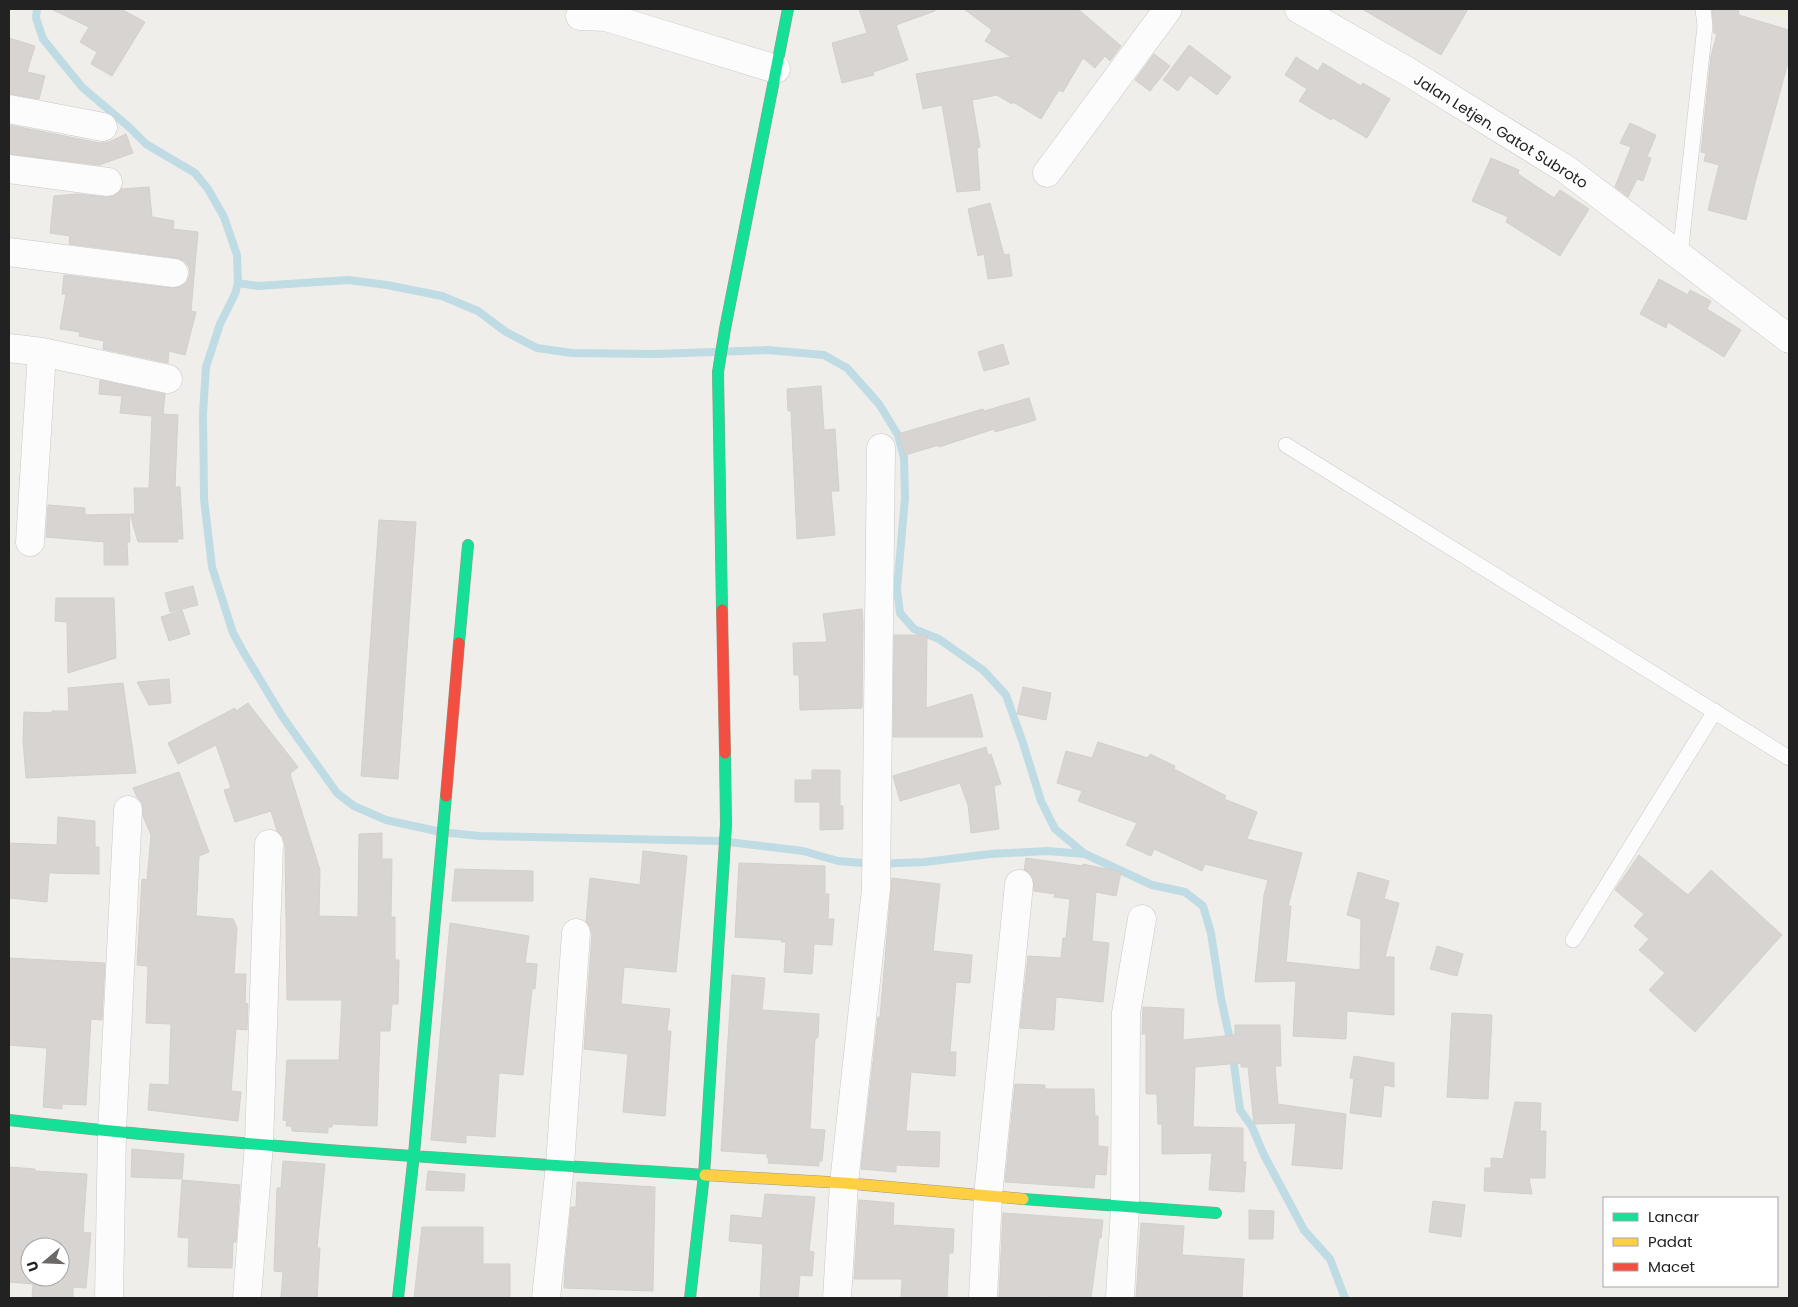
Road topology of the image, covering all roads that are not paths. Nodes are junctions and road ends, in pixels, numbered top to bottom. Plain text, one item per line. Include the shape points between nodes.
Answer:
1 (788, 9) edge
2 (1168, 9) edge
3 (1299, 9) edge
4 (1703, 9) edge
5 (580, 16) dead end
6 (776, 69) junction
7 (9, 110) edge
8 (102, 127) dead end
9 (9, 169) edge
10 (1046, 173) dead end
11 (108, 182) dead end
12 (9, 252) edge
13 (1680, 256) junction
14 (174, 274) dead end
15 (1789, 339) edge
16 (9, 348) edge
17 (42, 352) junction
18 (168, 379) dead end
19 (1286, 445) dead end
20 (881, 448) dead end
21 (30, 542) dead end
22 (468, 545) dead end
23 (1715, 712) junction
24 (1789, 758) edge
25 (128, 810) dead end
26 (269, 844) dead end
27 (1019, 884) dead end
28 (1142, 918) dead end
29 (576, 933) dead end
30 (1573, 940) dead end
31 (9, 1120) edge
32 (112, 1132) junction
33 (260, 1144) junction
34 (414, 1154) junction
35 (560, 1165) junction
36 (704, 1175) junction
37 (844, 1183) junction
38 (988, 1196) junction
39 (1124, 1206) junction
40 (1216, 1213) dead end
41 (109, 1298) edge
42 (247, 1298) edge
43 (398, 1298) edge
44 (546, 1298) edge
45 (690, 1298) edge
46 (836, 1298) edge
47 (983, 1298) edge
48 (1120, 1298) edge

1 - 6 street
2 - 10 street
3 - 13 street, Jalan Letjen. Gatot Subroto via 1567,170
4 - 13 lane via 1705,26
5 - 6 street via 606,17
6 - 36 street via 718,372 726,825
7 - 8 street
9 - 11 street
12 - 14 street
13 - 15 street, Jalan Letjen. Gatot Subroto
16 - 17 street
17 - 18 street
17 - 21 street
19 - 23 lane
20 - 37 street via 876,890
22 - 34 street
23 - 24 lane
23 - 30 lane
25 - 32 street
26 - 33 street
27 - 38 street
28 - 39 street via 1126,1014
29 - 35 street
31 - 32 street
32 - 33 street
32 - 41 street
33 - 34 street
33 - 42 street
34 - 35 street
34 - 43 street
35 - 36 street
35 - 44 street
36 - 37 street
36 - 45 street
37 - 38 street
37 - 46 street
38 - 39 street
38 - 47 street
39 - 40 street
39 - 48 street

